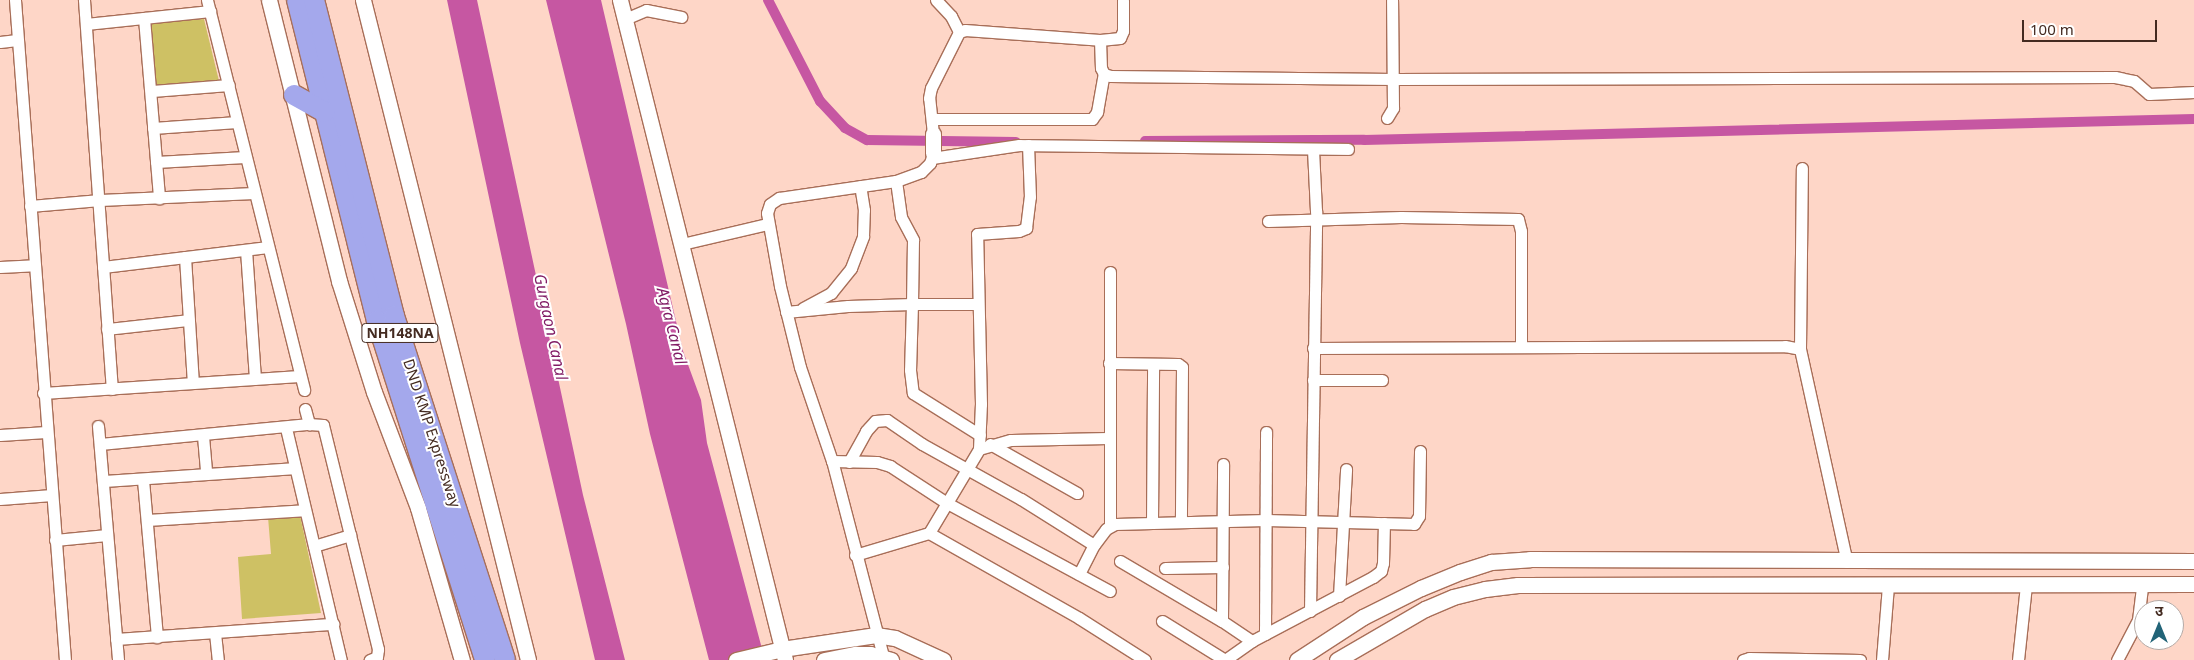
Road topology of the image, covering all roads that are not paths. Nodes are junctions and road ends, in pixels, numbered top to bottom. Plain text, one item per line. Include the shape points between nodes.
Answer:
1 (14, 0) edge
2 (84, 0) edge
3 (269, 0) edge
4 (297, 0) edge
5 (314, 0) edge
6 (362, 0) edge
7 (620, 0) edge
8 (936, 0) edge
9 (1123, 0) edge
10 (1392, 0) edge
11 (208, 6) edge
12 (681, 17) dead end
13 (144, 18) junction
14 (625, 18) junction
15 (86, 24) junction
16 (959, 32) junction
17 (17, 40) junction
18 (1100, 40) junction
19 (0, 42) edge
20 (1104, 74) junction
21 (1394, 78) junction
22 (229, 85) junction
23 (152, 91) junction
24 (2194, 92) edge
25 (294, 95) junction
26 (325, 112) junction
27 (1387, 118) dead end
28 (237, 122) junction
29 (932, 126) junction
30 (153, 128) junction
31 (1028, 145) junction
32 (1313, 149) junction
33 (1348, 149) dead end
34 (933, 156) junction
35 (246, 157) junction
36 (156, 162) junction
37 (1802, 168) dead end
38 (896, 181) junction
39 (860, 186) junction
40 (254, 193) junction
41 (159, 198) junction
42 (100, 200) junction
43 (30, 206) junction
44 (1316, 219) junction
45 (1268, 221) dead end
46 (767, 224) junction
47 (682, 244) junction
48 (268, 247) junction
49 (246, 250) junction
50 (184, 257) junction
51 (34, 265) junction
52 (0, 267) edge
53 (103, 267) junction
54 (1110, 272) dead end
55 (912, 304) junction
56 (978, 304) junction
57 (791, 312) junction
58 (189, 320) junction
59 (108, 329) junction
60 (1521, 347) junction
61 (1313, 348) junction
62 (1800, 349) junction
63 (1109, 363) junction
64 (1152, 364) junction
65 (299, 376) junction
66 (255, 379) junction
67 (1313, 380) junction
68 (1382, 380) dead end
69 (193, 383) junction
70 (112, 389) junction
71 (304, 390) dead end
72 (43, 393) junction
73 (305, 408) dead end
74 (309, 424) junction
75 (98, 426) dead end
76 (286, 428) junction
77 (46, 432) junction
78 (1266, 432) dead end
79 (0, 435) edge
80 (980, 435) junction
81 (203, 436) junction
82 (1108, 438) junction
83 (100, 444) junction
84 (985, 447) junction
85 (1420, 451) dead end
86 (832, 461) junction
87 (849, 462) junction
88 (1223, 464) dead end
89 (294, 468) junction
90 (966, 469) junction
91 (1346, 469) dead end
92 (206, 474) junction
93 (144, 480) junction
94 (104, 481) junction
95 (1077, 493) dead end
96 (52, 495) junction
97 (0, 499) edge
98 (947, 503) junction
99 (304, 510) junction
100 (147, 520) junction
101 (1266, 520) junction
102 (1223, 521) junction
103 (1181, 522) junction
104 (1310, 522) junction
105 (1343, 522) junction
106 (1152, 523) junction
107 (1384, 523) junction
108 (1110, 525) junction
109 (928, 533) junction
110 (108, 535) junction
111 (350, 535) junction
112 (55, 540) junction
113 (1094, 545) junction
114 (314, 546) junction
115 (855, 555) junction
116 (2194, 561) edge
117 (1120, 562) dead end
118 (1847, 562) junction
119 (1223, 567) junction
120 (1165, 568) dead end
121 (1078, 574) junction
122 (2194, 584) edge
123 (2026, 585) junction
124 (2142, 585) junction
125 (1888, 586) junction
126 (1110, 591) dead end
127 (1339, 596) junction
128 (1310, 611) junction
129 (1222, 621) junction
130 (1162, 622) dead end
131 (332, 624) junction
132 (215, 632) junction
133 (1265, 634) junction
134 (876, 635) junction
135 (157, 637) junction
136 (116, 639) junction
137 (1252, 642) junction
138 (779, 654) edge
139 (886, 659) edge
140 (65, 660) edge
141 (118, 660) edge
142 (218, 660) edge
143 (342, 660) edge
144 (370, 660) edge
145 (462, 660) edge
146 (485, 660) edge
147 (505, 660) edge
148 (528, 660) edge
149 (736, 660) edge
150 (824, 660) edge
151 (943, 660) edge
152 (1145, 660) edge
153 (1297, 660) edge
154 (1337, 660) edge
155 (1743, 660) edge
156 (1860, 660) edge
157 (1882, 660) edge
158 (2018, 660) edge
159 (2117, 660) edge

1 - 17 street
2 - 15 street
3 - 25 street
4 - 26 highway, DND KMP Expressway / NH148NA
5 - 147 highway, DND KMP Expressway / NH148NA via 394,316
6 - 148 street
7 - 14 street
8 - 16 street via 951,16
9 - 18 street via 1122,36
10 - 21 street
11 - 13 street
11 - 22 street
12 - 14 street via 646,10
13 - 15 street
13 - 23 street
14 - 47 street
15 - 42 street
16 - 18 street
16 - 29 street via 931,88
17 - 19 street
17 - 43 street
18 - 20 street
20 - 21 street
20 - 29 street via 1097,112 1092,118
21 - 24 street via 2115,77 2134,81 2149,94
21 - 27 street via 1393,108
22 - 23 street
22 - 28 street
23 - 30 street
25 - 26 highway
25 - 145 street via 339,282 374,392 418,508
26 - 146 highway, DND KMP Expressway / NH148NA via 377,321
28 - 30 street
28 - 35 street
29 - 34 street
30 - 36 street
31 - 32 street
31 - 34 street
31 - 56 street via 1028,225 1019,231 978,234
32 - 33 street
32 - 44 street
34 - 38 street via 921,172
35 - 36 street
35 - 40 street
36 - 41 street
37 - 62 street
38 - 39 street
38 - 55 street via 901,217 912,240
39 - 46 street via 779,198 770,204
39 - 57 street via 864,210 863,236 851,268 831,293
40 - 41 street
40 - 48 street
41 - 42 street
42 - 43 street
42 - 53 street
43 - 51 street
44 - 45 street
44 - 60 street via 1518,218 1521,231
44 - 61 street
46 - 47 street
46 - 57 street
47 - 138 street
48 - 49 street
48 - 65 street
49 - 50 street
49 - 66 street
50 - 53 street
50 - 58 street
51 - 52 street
51 - 72 street
53 - 59 street
54 - 63 street
55 - 56 street
55 - 57 street
55 - 80 street via 910,370 913,393
56 - 80 street
57 - 86 street via 800,367
58 - 59 street
58 - 69 street
59 - 70 street
60 - 61 street
60 - 62 street via 1785,346
61 - 67 street
62 - 118 street
63 - 64 street
63 - 82 street
64 - 103 street via 1178,364 1184,372
64 - 106 street
65 - 66 street
65 - 71 street
66 - 69 street
67 - 68 street
67 - 104 street
69 - 70 street
70 - 72 street
72 - 77 street
73 - 74 street
74 - 76 street
74 - 111 street via 324,425
75 - 83 street
76 - 81 street
76 - 89 street
77 - 79 street
77 - 96 street
78 - 101 street
80 - 84 street
81 - 83 street
81 - 92 street
82 - 84 street via 1011,440
82 - 108 street via 1111,458
83 - 94 street
84 - 90 street
84 - 95 street
85 - 107 street via 1417,522
86 - 87 street
86 - 115 street
87 - 90 street via 866,431 881,419
87 - 98 street via 877,462 890,466
88 - 102 street
89 - 92 street
89 - 99 street
90 - 98 street
90 - 113 street
91 - 105 street
92 - 93 street
93 - 94 street
93 - 100 street
94 - 110 street
96 - 97 street
96 - 112 street
98 - 109 street
98 - 121 street
99 - 100 street
99 - 114 street
100 - 135 street
101 - 102 street
101 - 104 street
101 - 133 street
102 - 103 street
102 - 119 street
103 - 106 street
104 - 105 street
104 - 128 street
105 - 107 street
105 - 127 street
106 - 108 street
107 - 127 street via 1381,571
108 - 113 street
109 - 115 street
109 - 152 street via 1079,618
110 - 112 street
110 - 136 street
111 - 114 street
111 - 144 street via 378,649 377,657
112 - 140 street
113 - 121 street
114 - 131 street
115 - 134 street
116 - 118 street
117 - 129 street
118 - 153 street via 1530,559 1492,562 1421,588 1363,617
119 - 120 street
119 - 129 street
121 - 126 street
122 - 124 street
123 - 124 street
123 - 125 street
123 - 158 street
124 - 159 street via 2138,620
125 - 154 street via 1518,585 1485,589 1426,609
125 - 157 street
127 - 128 street
128 - 133 street
129 - 137 street
130 - 137 street via 1225,660
131 - 132 street
131 - 143 street
132 - 135 street
132 - 142 street
133 - 137 street
134 - 138 street
134 - 139 street
134 - 151 street via 895,638
135 - 136 street
136 - 141 street
138 - 149 street
139 - 150 street via 856,654
155 - 156 street

